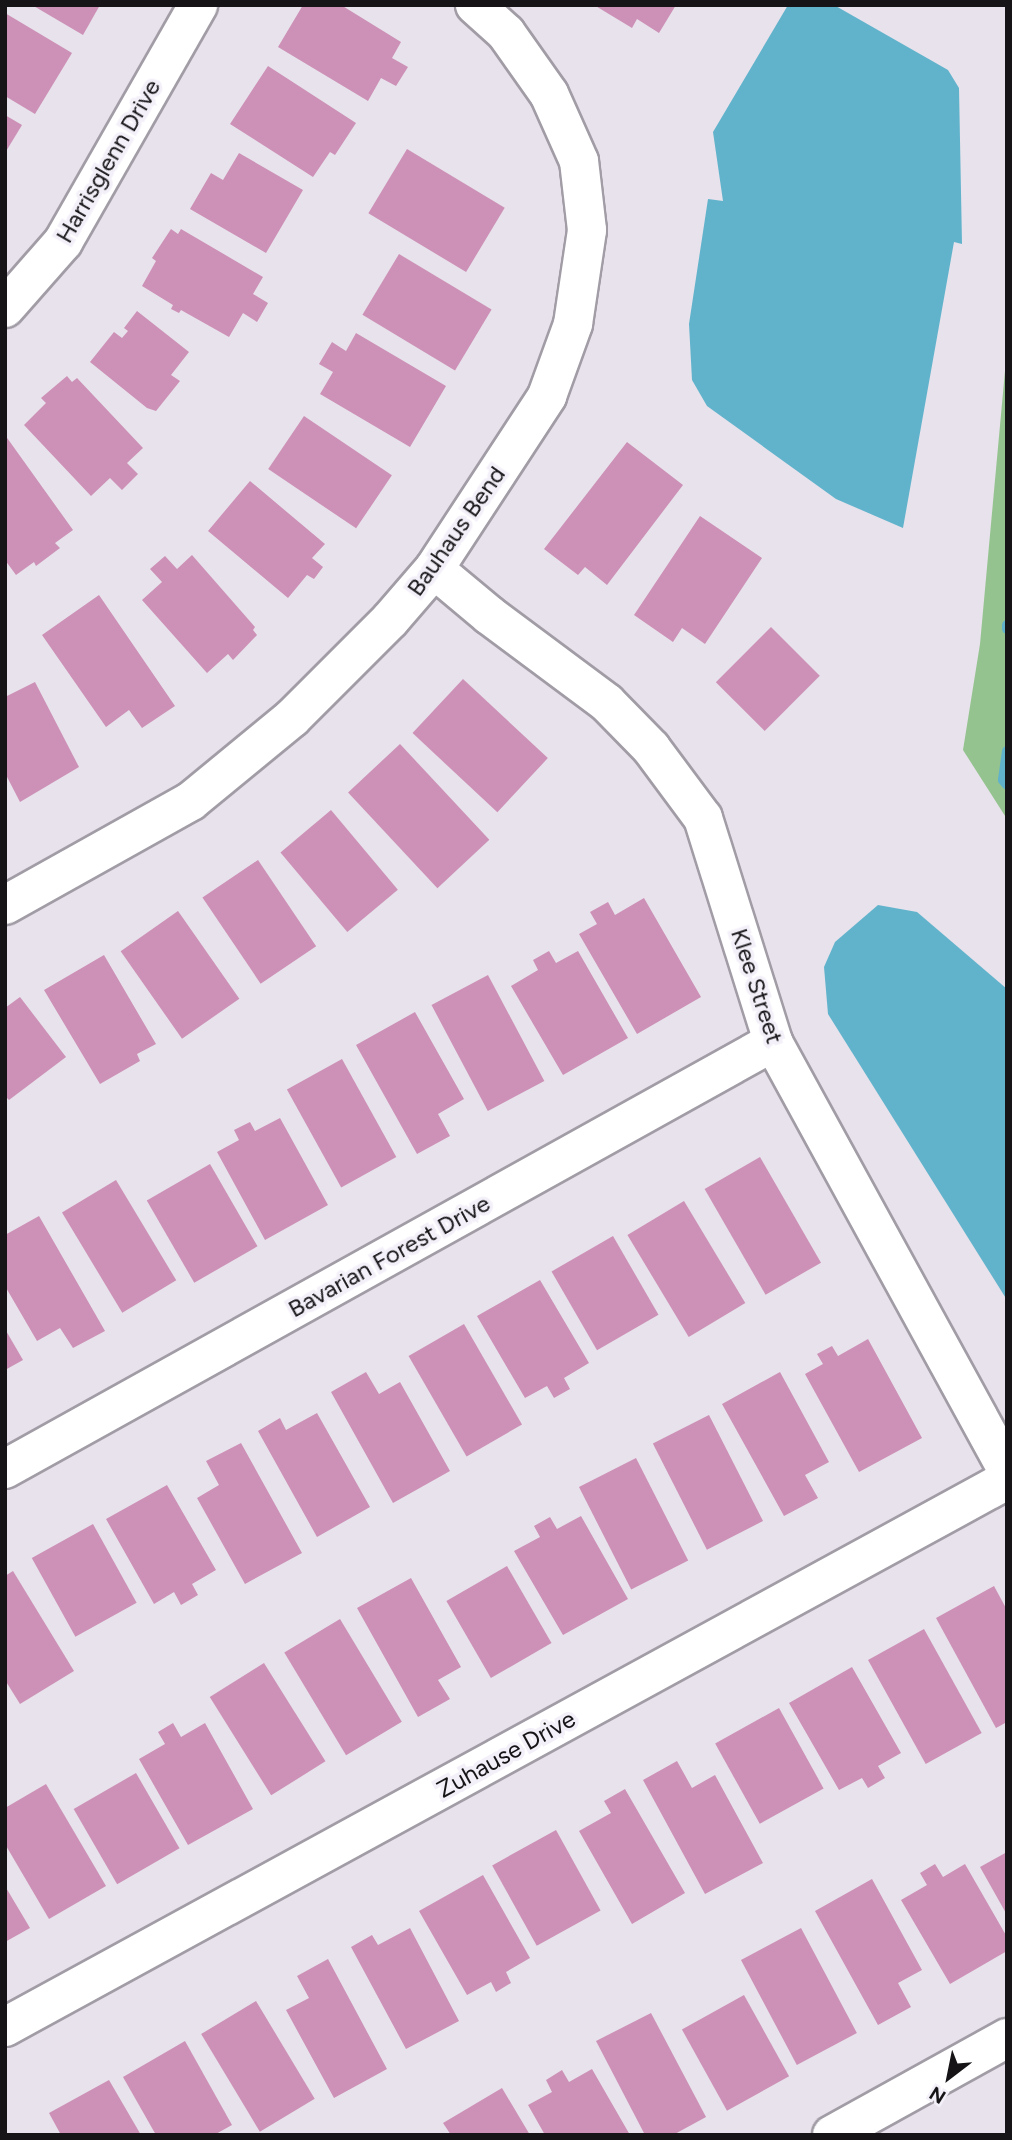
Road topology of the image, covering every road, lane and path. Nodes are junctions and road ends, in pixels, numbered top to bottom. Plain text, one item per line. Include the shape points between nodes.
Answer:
1 (198, 5) edge
2 (475, 5) edge
3 (5, 308) edge
4 (434, 569) junction
5 (5, 905) edge
6 (773, 1042) junction
7 (5, 1469) edge
8 (1007, 1470) edge
9 (1007, 1480) edge
10 (5, 2027) edge
11 (1007, 2038) edge
12 (832, 2135) edge

1 - 3 street, Harrisglenn Drive via 63,243
2 - 4 street, Bauhaus Bend via 506,33 549,94 579,161 587,230 573,324 547,396
4 - 5 street, Bauhaus Bend via 292,718 191,801
4 - 6 street, Klee Street via 607,703 651,748 703,818
6 - 7 street, Bavarian Forest Drive
6 - 8 street, Klee Street
9 - 10 street, Zuhause Drive
11 - 12 street

